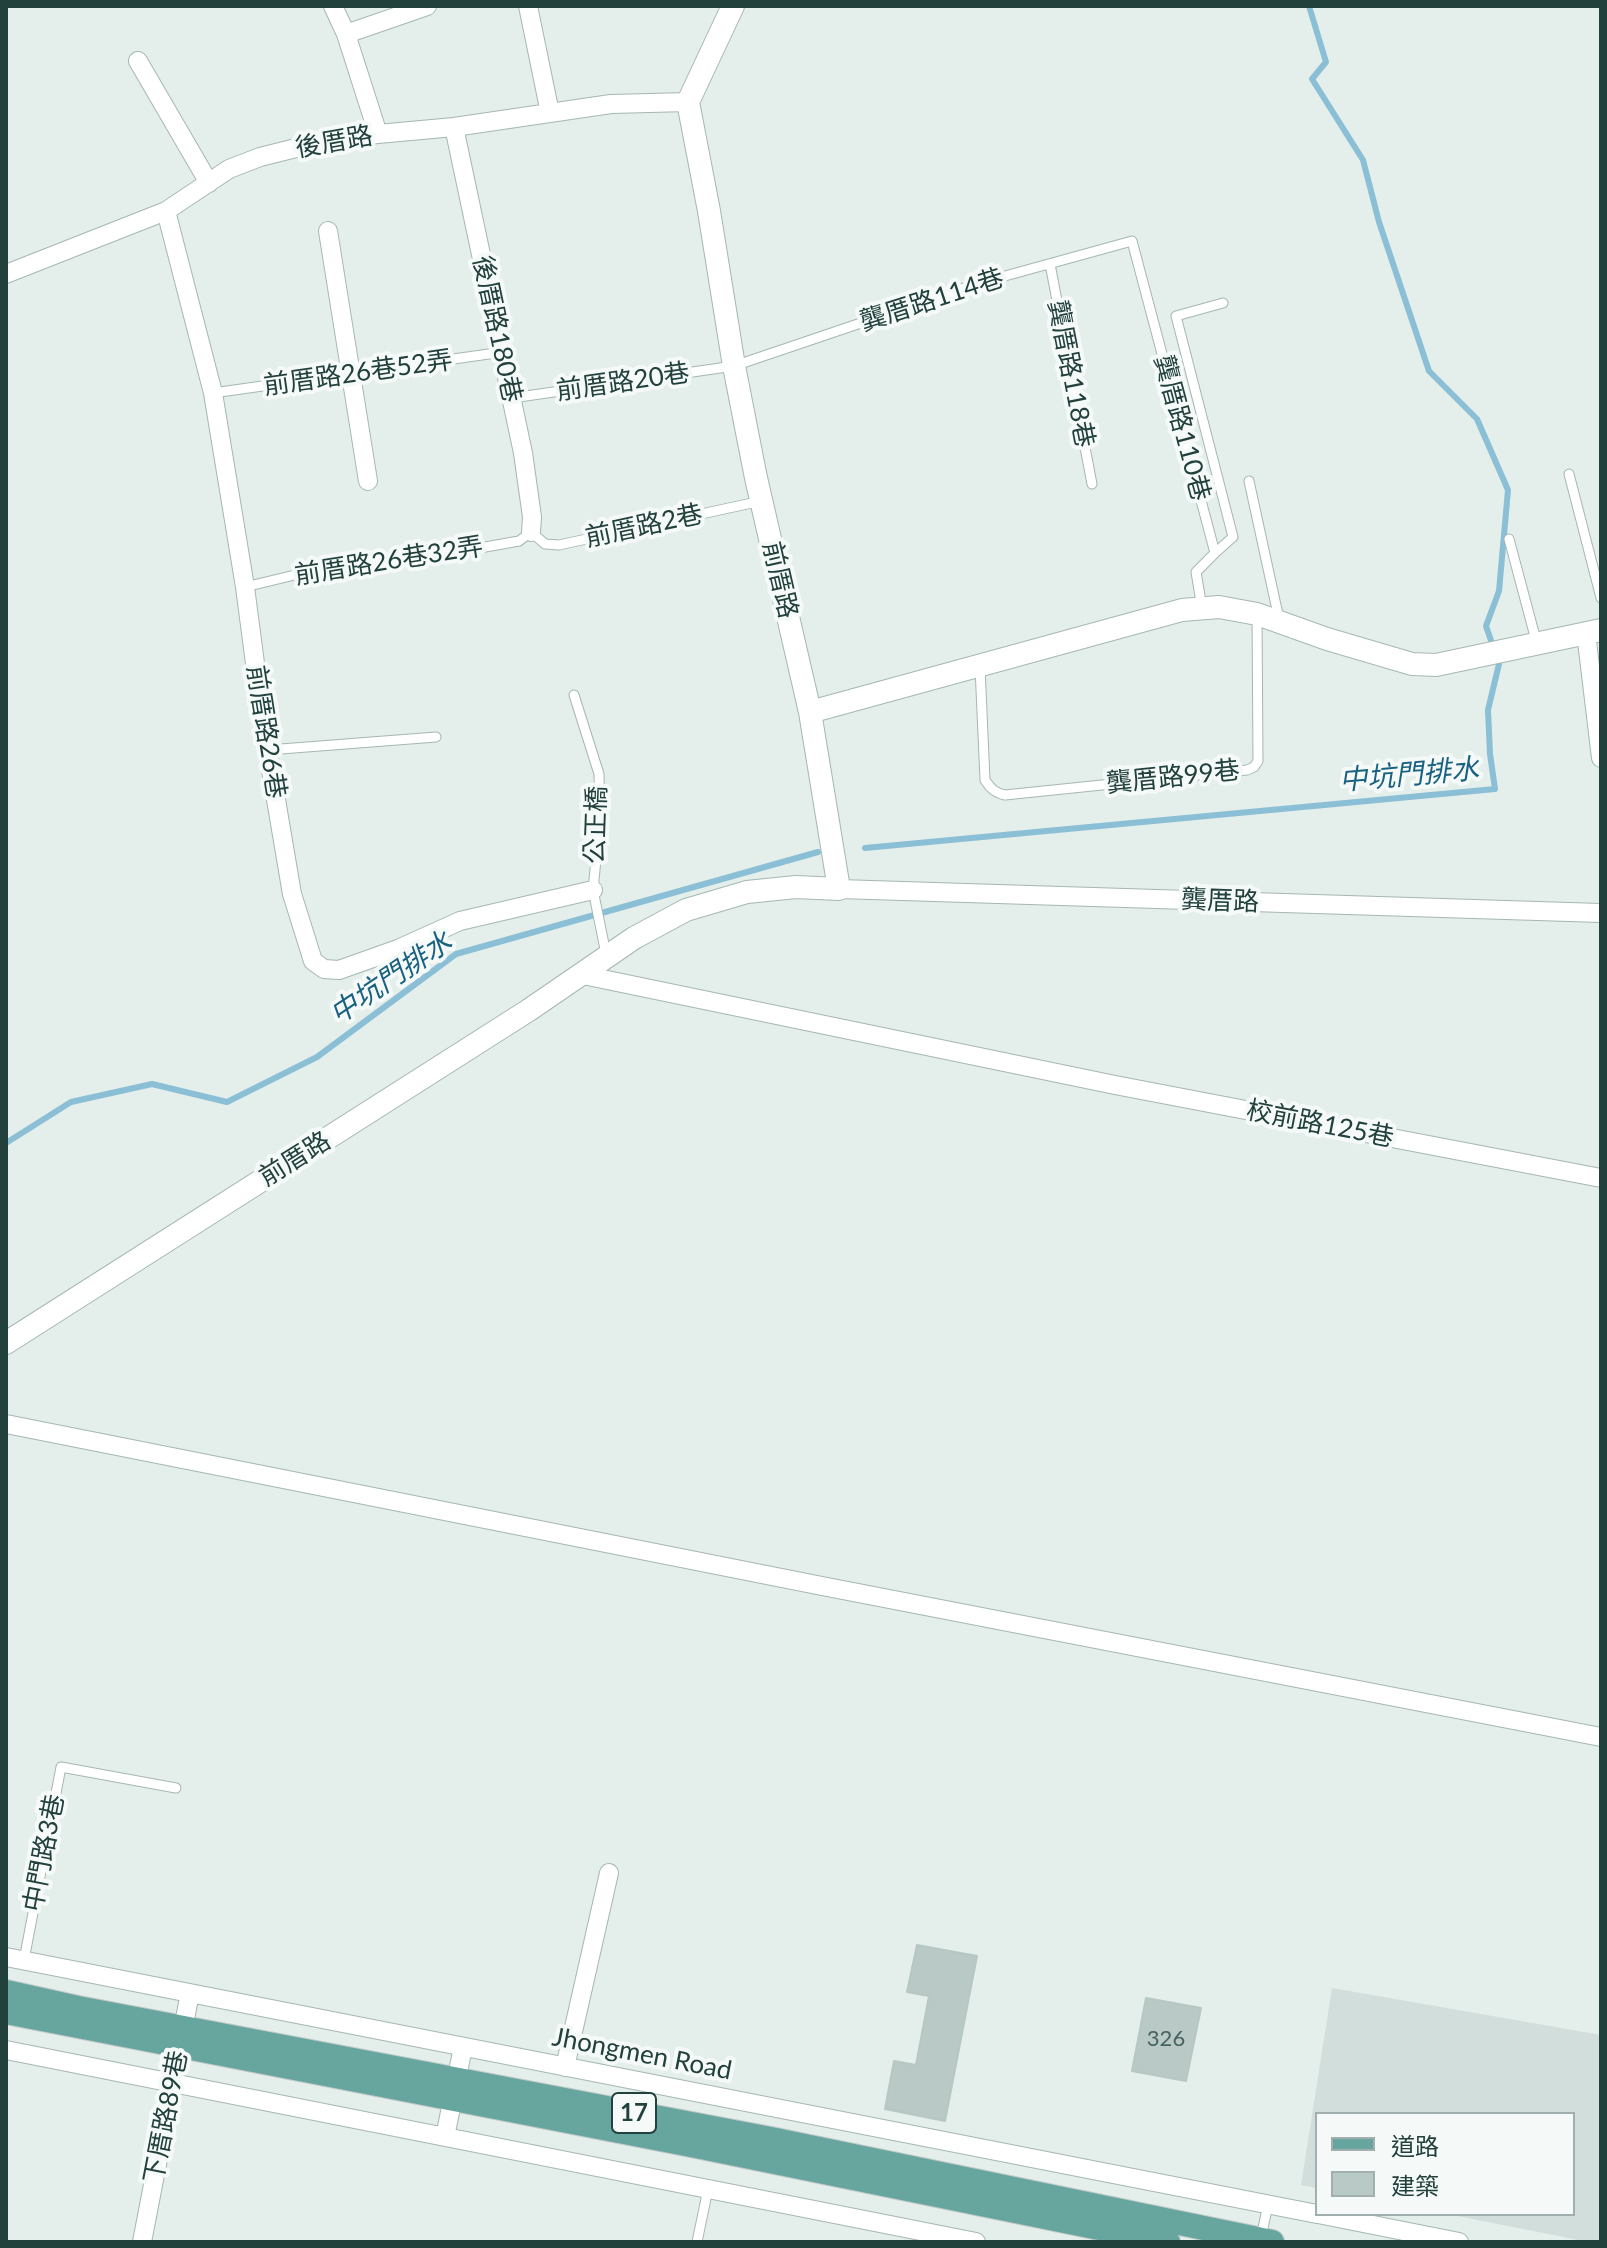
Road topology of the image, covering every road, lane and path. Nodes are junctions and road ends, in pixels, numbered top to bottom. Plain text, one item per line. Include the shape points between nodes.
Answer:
1 (333, 6) edge
2 (427, 6) edge
3 (528, 6) edge
4 (733, 6) edge
5 (346, 34) junction
6 (138, 61) dead end
7 (688, 102) junction
8 (550, 113) junction
9 (454, 127) junction
10 (378, 134) junction
11 (209, 183) junction
12 (166, 211) junction
13 (328, 231) dead end
14 (1132, 241) joint
15 (1050, 264) junction
16 (6, 274) edge
17 (1223, 303) dead end
18 (503, 352) junction
19 (734, 366) junction
20 (351, 374) junction
21 (213, 393) junction
22 (512, 398) junction
23 (1569, 474) dead end
24 (368, 481) dead end
25 (1249, 481) dead end
26 (1092, 484) dead end
27 (761, 501) junction
28 (531, 532) junction
29 (1509, 539) dead end
30 (1215, 553) junction
31 (245, 587) junction
32 (1601, 598) edge
33 (1202, 608) junction
34 (1257, 614) junction
35 (1280, 622) junction
36 (1594, 631) edge
37 (1537, 644) junction
38 (980, 666) junction
39 (574, 695) dead end
40 (810, 712) junction
41 (436, 737) dead end
42 (268, 750) junction
43 (1601, 758) edge
44 (839, 889) junction
45 (595, 897) junction
46 (1601, 913) edge
47 (606, 958) junction
48 (583, 975) junction
49 (1601, 1178) edge
50 (6, 1343) edge
51 (6, 1424) edge
52 (1601, 1737) edge
53 (176, 1788) dead end
54 (609, 1873) dead end
55 (15, 1958) edge
56 (6, 1992) edge
57 (190, 1993) junction
58 (6, 2012) edge
59 (181, 2036) junction
60 (463, 2047) junction
61 (6, 2050) edge
62 (565, 2067) junction
63 (172, 2083) junction
64 (455, 2089) junction
65 (445, 2137) junction
66 (1119, 2176) junction
67 (708, 2189) junction
68 (1268, 2205) junction
69 (1315, 2214) edge
70 (1327, 2216) edge
71 (1111, 2227) edge
72 (1264, 2241) edge
73 (142, 2242) edge
74 (697, 2242) edge
75 (976, 2242) edge
76 (1168, 2242) edge
77 (1459, 2242) edge

1 - 5 street
2 - 5 street
3 - 8 street
4 - 7 street
5 - 10 street
6 - 11 street
7 - 8 street, 後厝路 via 611,104
7 - 19 street, 前厝路
8 - 9 street, 後厝路
9 - 10 street, 後厝路
9 - 18 street, 後厝路180巷
10 - 11 street, 後厝路 via 260,157
11 - 12 street, 後厝路
12 - 16 street, 後厝路
12 - 21 street, 前厝路26巷
13 - 20 street
14 - 15 lane, 龔厝路114巷
14 - 30 lane, 龔厝路110巷
15 - 19 lane, 龔厝路114巷
15 - 26 lane, 龔厝路118巷
17 - 30 lane via 1176,316 1233,537
18 - 20 lane, 前厝路26巷52弄
18 - 22 street, 後厝路180巷
19 - 22 lane, 前厝路20巷
19 - 27 street, 前厝路
20 - 21 lane, 前厝路26巷52弄
20 - 24 street
21 - 31 street, 前厝路26巷
22 - 28 street, 後厝路180巷
23 - 32 lane
25 - 35 lane
27 - 28 lane, 前厝路2巷 via 559,545 545,544
27 - 40 street, 前厝路
28 - 31 lane, 前厝路26巷32弄 via 519,541 336,565
29 - 37 lane
30 - 33 lane via 1196,572
31 - 42 street, 前厝路26巷
33 - 34 street
33 - 38 street
34 - 35 street
34 - 38 lane, 龔厝路99巷 via 1258,761 1247,770 997,793 985,780
35 - 37 street via 1412,664 1436,665
36 - 37 street
36 - 43 street
38 - 40 street
39 - 45 lane, 公正橋 via 599,774
40 - 44 street, 前厝路
41 - 42 lane
42 - 45 street, 前厝路26巷 via 292,894 313,961 324,969 339,970 487,913
44 - 46 street, 龔厝路
44 - 47 street, 前厝路 via 747,892 686,910
45 - 47 lane, 公正橋
47 - 48 street, 前厝路
48 - 49 street, 校前路125巷
48 - 50 street, 前厝路
51 - 52 street
53 - 55 lane, 中門路3巷 via 61,1767
54 - 62 street
55 - 57 street, Jhongmen Road
56 - 59 main road, 17
57 - 59 street, 下厝路89巷
57 - 60 street, Jhongmen Road
58 - 59 main road, 17
59 - 63 street, 下厝路89巷
59 - 64 main road, 17
60 - 62 street, Jhongmen Road
60 - 64 street
61 - 63 street
62 - 66 street, Jhongmen Road
63 - 65 street
63 - 73 street, 下厝路89巷
64 - 65 street
64 - 71 main road, 17
65 - 67 street
66 - 68 street, Jhongmen Road
66 - 71 street
67 - 74 lane
67 - 75 street
68 - 69 street, Jhongmen Road
68 - 72 lane
70 - 77 street, Jhongmen Road
71 - 72 main road, 17
71 - 76 main road, 17

